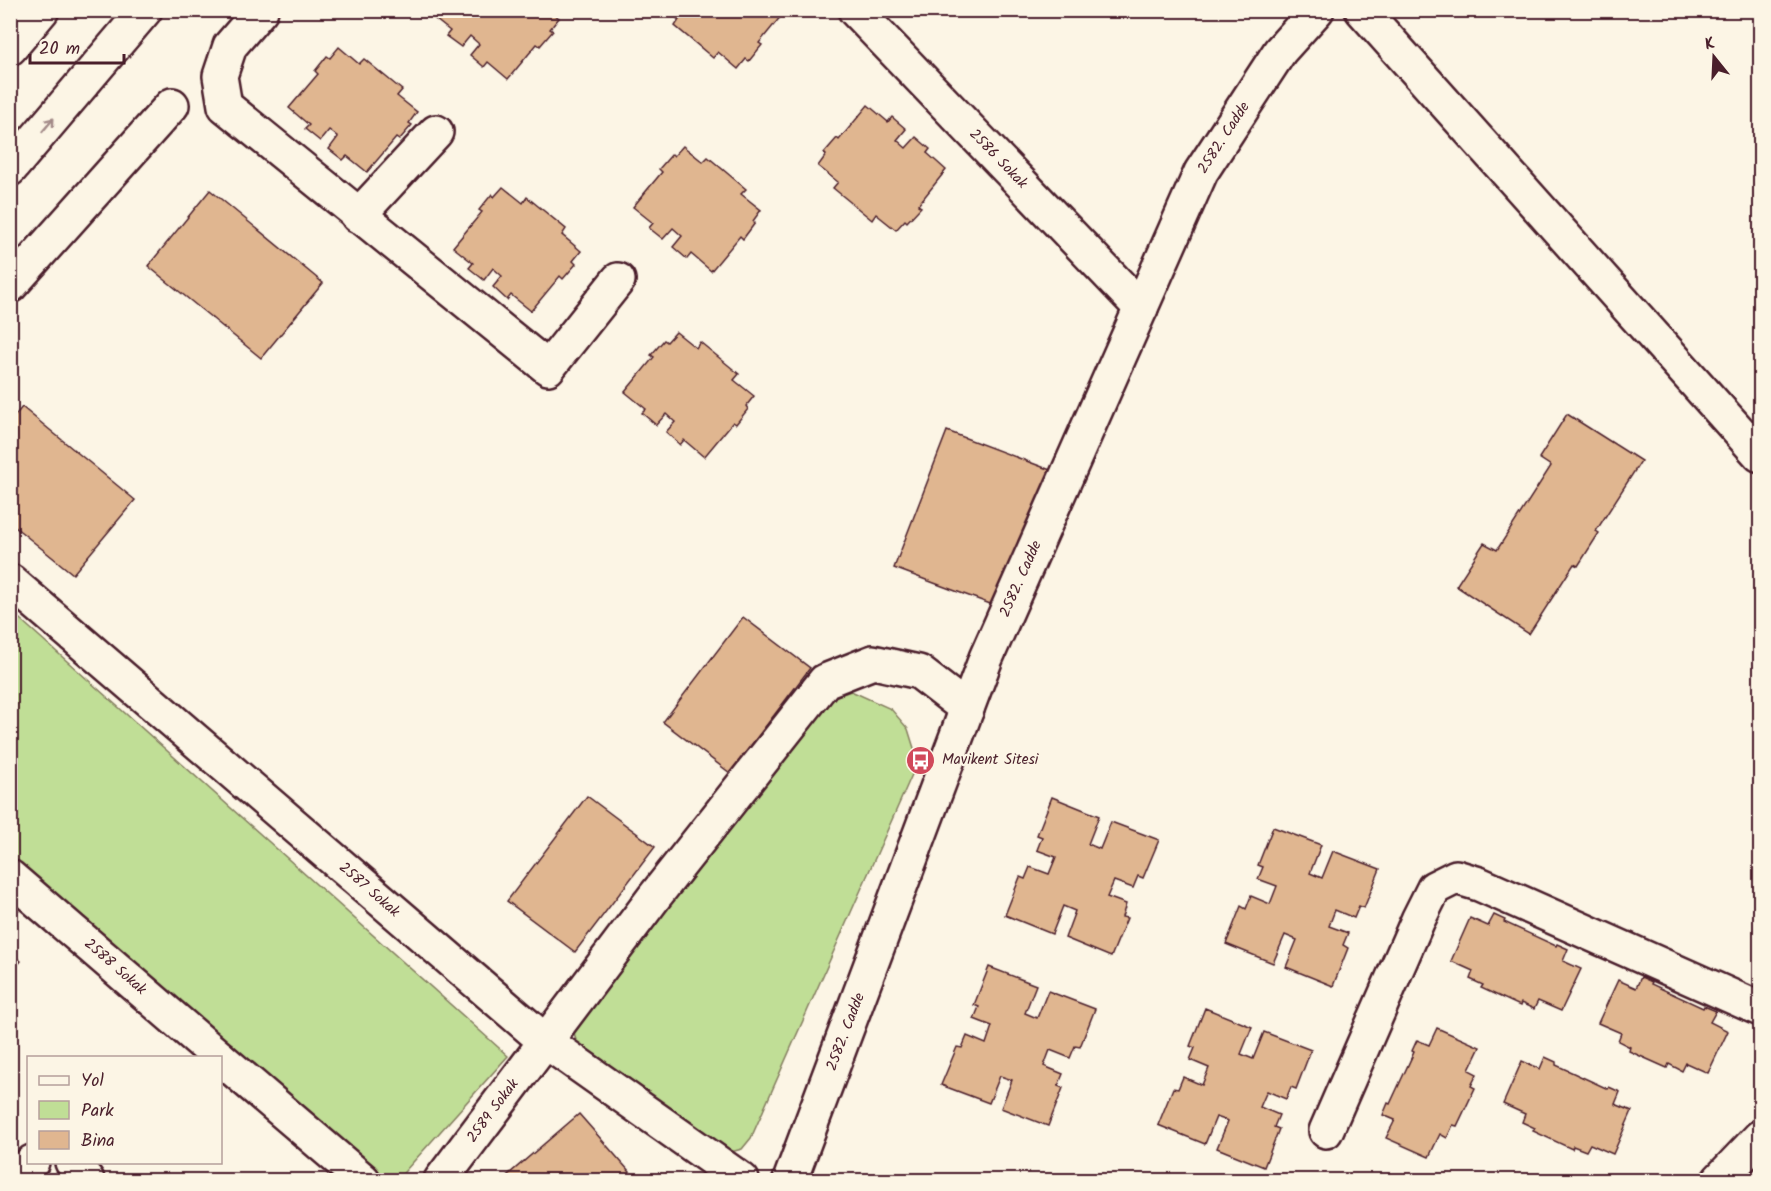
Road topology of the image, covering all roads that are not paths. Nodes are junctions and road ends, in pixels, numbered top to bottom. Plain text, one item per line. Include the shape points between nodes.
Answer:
1 (42, 10) edge
2 (145, 10) edge
3 (261, 10) edge
4 (855, 10) edge
5 (1317, 10) edge
6 (1362, 10) edge
7 (10, 48) edge
8 (172, 105) dead end
9 (436, 132) dead end
10 (10, 169) edge
11 (358, 216) junction
12 (618, 280) dead end
13 (10, 286) edge
14 (1140, 308) junction
15 (1761, 455) edge
16 (10, 581) edge
17 (967, 709) junction
18 (10, 877) edge
19 (1761, 1009) edge
20 (545, 1041) junction
21 (218, 1056) edge
22 (222, 1060) edge
23 (1326, 1131) dead end
24 (1761, 1137) edge
25 (30, 1164) edge
26 (74, 1164) edge
27 (13, 1180) edge
28 (87, 1180) edge
29 (363, 1180) edge
30 (441, 1180) edge
31 (742, 1180) edge
32 (790, 1180) edge
33 (1719, 1180) edge

1 - 7 street
10 -> 2 street
3 - 11 street via 230,46 220,76 225,106
4 - 14 street, 2586 Sokak
5 - 14 street, 2582. Cadde via 1280,51 1201,172
6 - 15 street
8 - 13 street
9 - 11 street
11 - 12 street via 548,368
14 - 17 street, 2582. Cadde
16 - 20 street, 2587 Sokak
17 - 20 street, 2589 Sokak via 920,672 873,662 825,681
17 - 32 street, 2582. Cadde
18 - 21 street, 2588 Sokak
19 - 23 street via 1456,877 1434,888
20 - 30 street, 2589 Sokak
20 - 31 street, 2587 Sokak
22 - 29 street, 2588 Sokak
24 - 33 street
25 - 27 street
26 - 28 street

